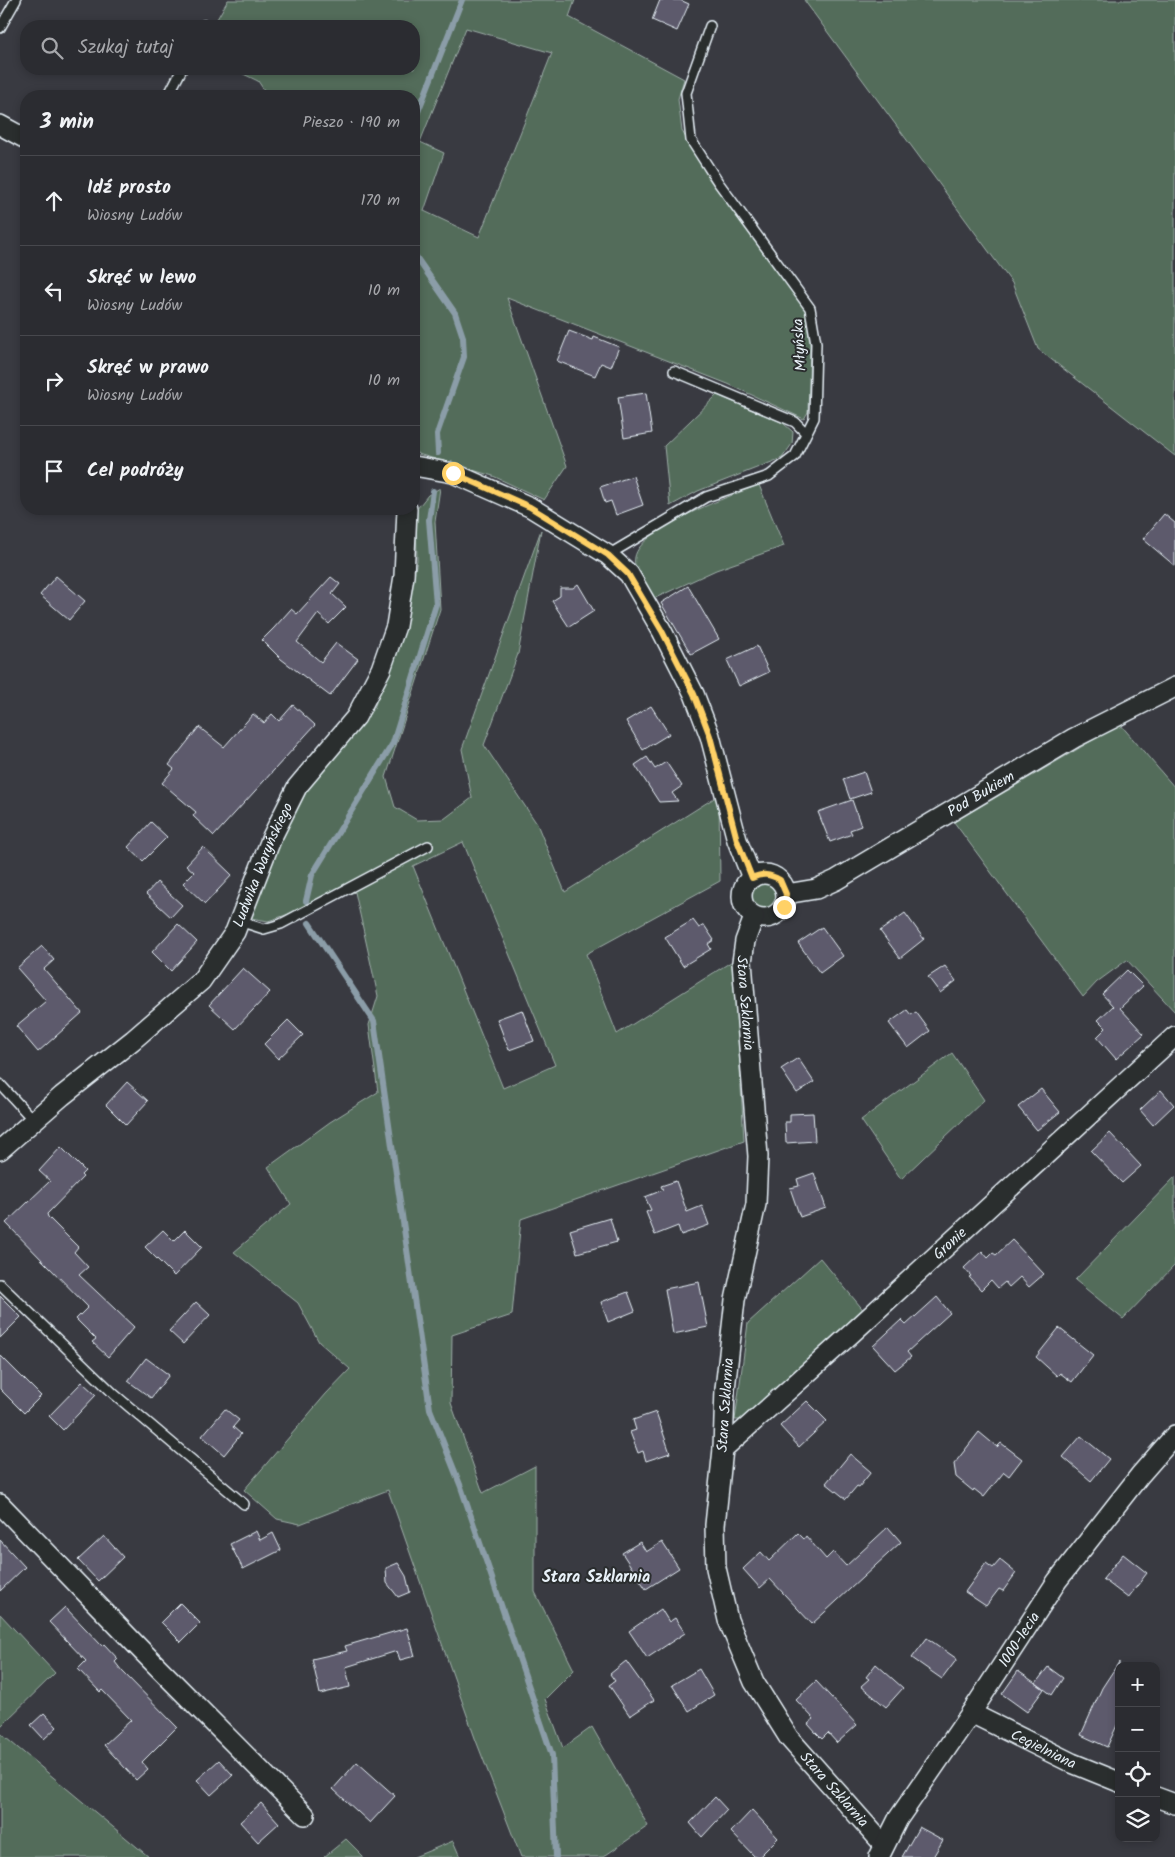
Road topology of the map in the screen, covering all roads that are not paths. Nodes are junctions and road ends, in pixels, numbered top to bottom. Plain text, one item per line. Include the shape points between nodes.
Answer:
1 (16, 0) edge
2 (710, 26) dead end
3 (0, 28) edge
4 (179, 75) edge
5 (171, 90) edge
6 (0, 125) edge
7 (20, 136) edge
8 (674, 371) dead end
9 (806, 434) junction
10 (420, 467) edge
11 (407, 515) edge
12 (608, 555) junction
13 (1175, 687) edge
14 (428, 846) dead end
15 (752, 878) junction
16 (786, 894) junction
17 (754, 917) junction
18 (239, 922) junction
19 (1175, 1036) edge
20 (0, 1084) edge
21 (34, 1121) junction
22 (0, 1150) edge
23 (0, 1284) edge
24 (1175, 1435) edge
25 (723, 1449) junction
26 (0, 1504) edge
27 (244, 1504) dead end
28 (971, 1713) junction
29 (1115, 1780) edge
30 (1160, 1798) edge
31 (1175, 1804) edge
32 (305, 1816) dead end
33 (881, 1851) edge

1 - 3 lane
2 - 9 lane, Młyńska via 686,93 691,140 810,308 816,344 814,418
4 - 5 lane
6 - 7 street
8 - 9 lane via 795,422
9 - 12 lane, Młyńska via 795,456 769,476 706,498
10 - 12 street via 453,473 530,507
11 - 18 street, Ludwika Waryńskiego via 404,576 396,626 380,669 356,717 297,787 272,837
12 - 15 street via 628,574 694,694 710,736 737,840
13 - 16 street, Pod Bukiem via 1074,738 836,880 816,889
14 - 18 lane via 281,924 264,929
15 - 16 street via 758,874 773,876 780,880
15 - 17 street via 746,882 741,894 744,908
16 - 17 street via 780,912 768,918
17 - 25 street, Stara Szklarnia via 745,941 742,962 758,1156 756,1194 735,1300 725,1389
18 - 21 street, Ludwika Waryńskiego via 202,981
19 - 25 street, Gronie
20 - 21 lane
21 - 22 street, Ludwika Waryńskiego
23 - 27 lane via 114,1394
24 - 28 street, 1000-lecia via 1056,1581
25 - 33 street, Stara Szklarnia via 715,1525 716,1568 728,1620 754,1682 789,1738
26 - 32 street
28 - 29 street, Cegielniana
28 - 33 street, 1000-lecia via 898,1819
30 - 31 street

